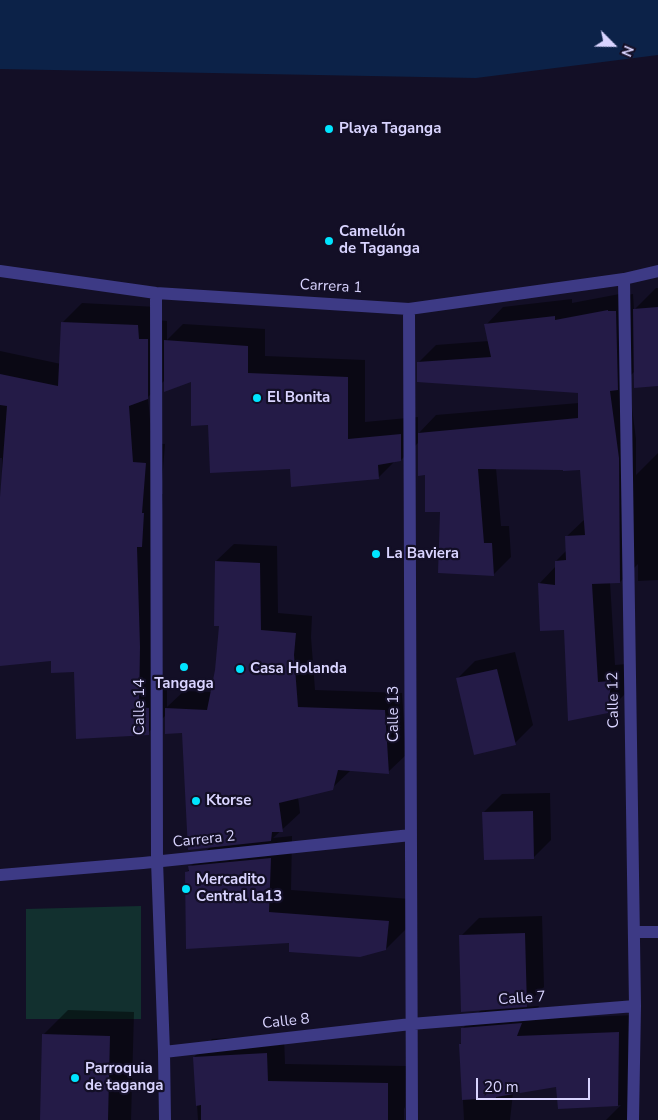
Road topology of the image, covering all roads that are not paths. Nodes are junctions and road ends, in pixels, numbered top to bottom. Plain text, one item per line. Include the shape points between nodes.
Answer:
1 (0, 271) edge
2 (658, 271) edge
3 (624, 279) junction
4 (156, 293) junction
5 (409, 308) junction
6 (411, 835) junction
7 (157, 861) junction
8 (0, 875) edge
9 (634, 932) junction
10 (658, 932) edge
11 (635, 1006) junction
12 (412, 1024) junction
13 (164, 1052) junction
14 (165, 1120) edge
15 (412, 1120) edge
16 (634, 1120) edge

1 - 4 street, Carrera 1
2 - 3 street, Carrera 1
3 - 5 street, Carrera 1
3 - 9 street, Calle 12
4 - 5 street, Carrera 1
4 - 7 street, Calle 14
5 - 6 street, Calle 13
6 - 7 street, Carrera 2
6 - 12 street, Calle 13
7 - 8 street, Carrera 2
7 - 13 street, Calle 14
9 - 10 street
9 - 11 street, Calle 12
11 - 12 street, Calle 7
11 - 16 street, Calle 12
12 - 13 street, Calle 8
12 - 15 street, Calle 13
13 - 14 street, Calle 14

